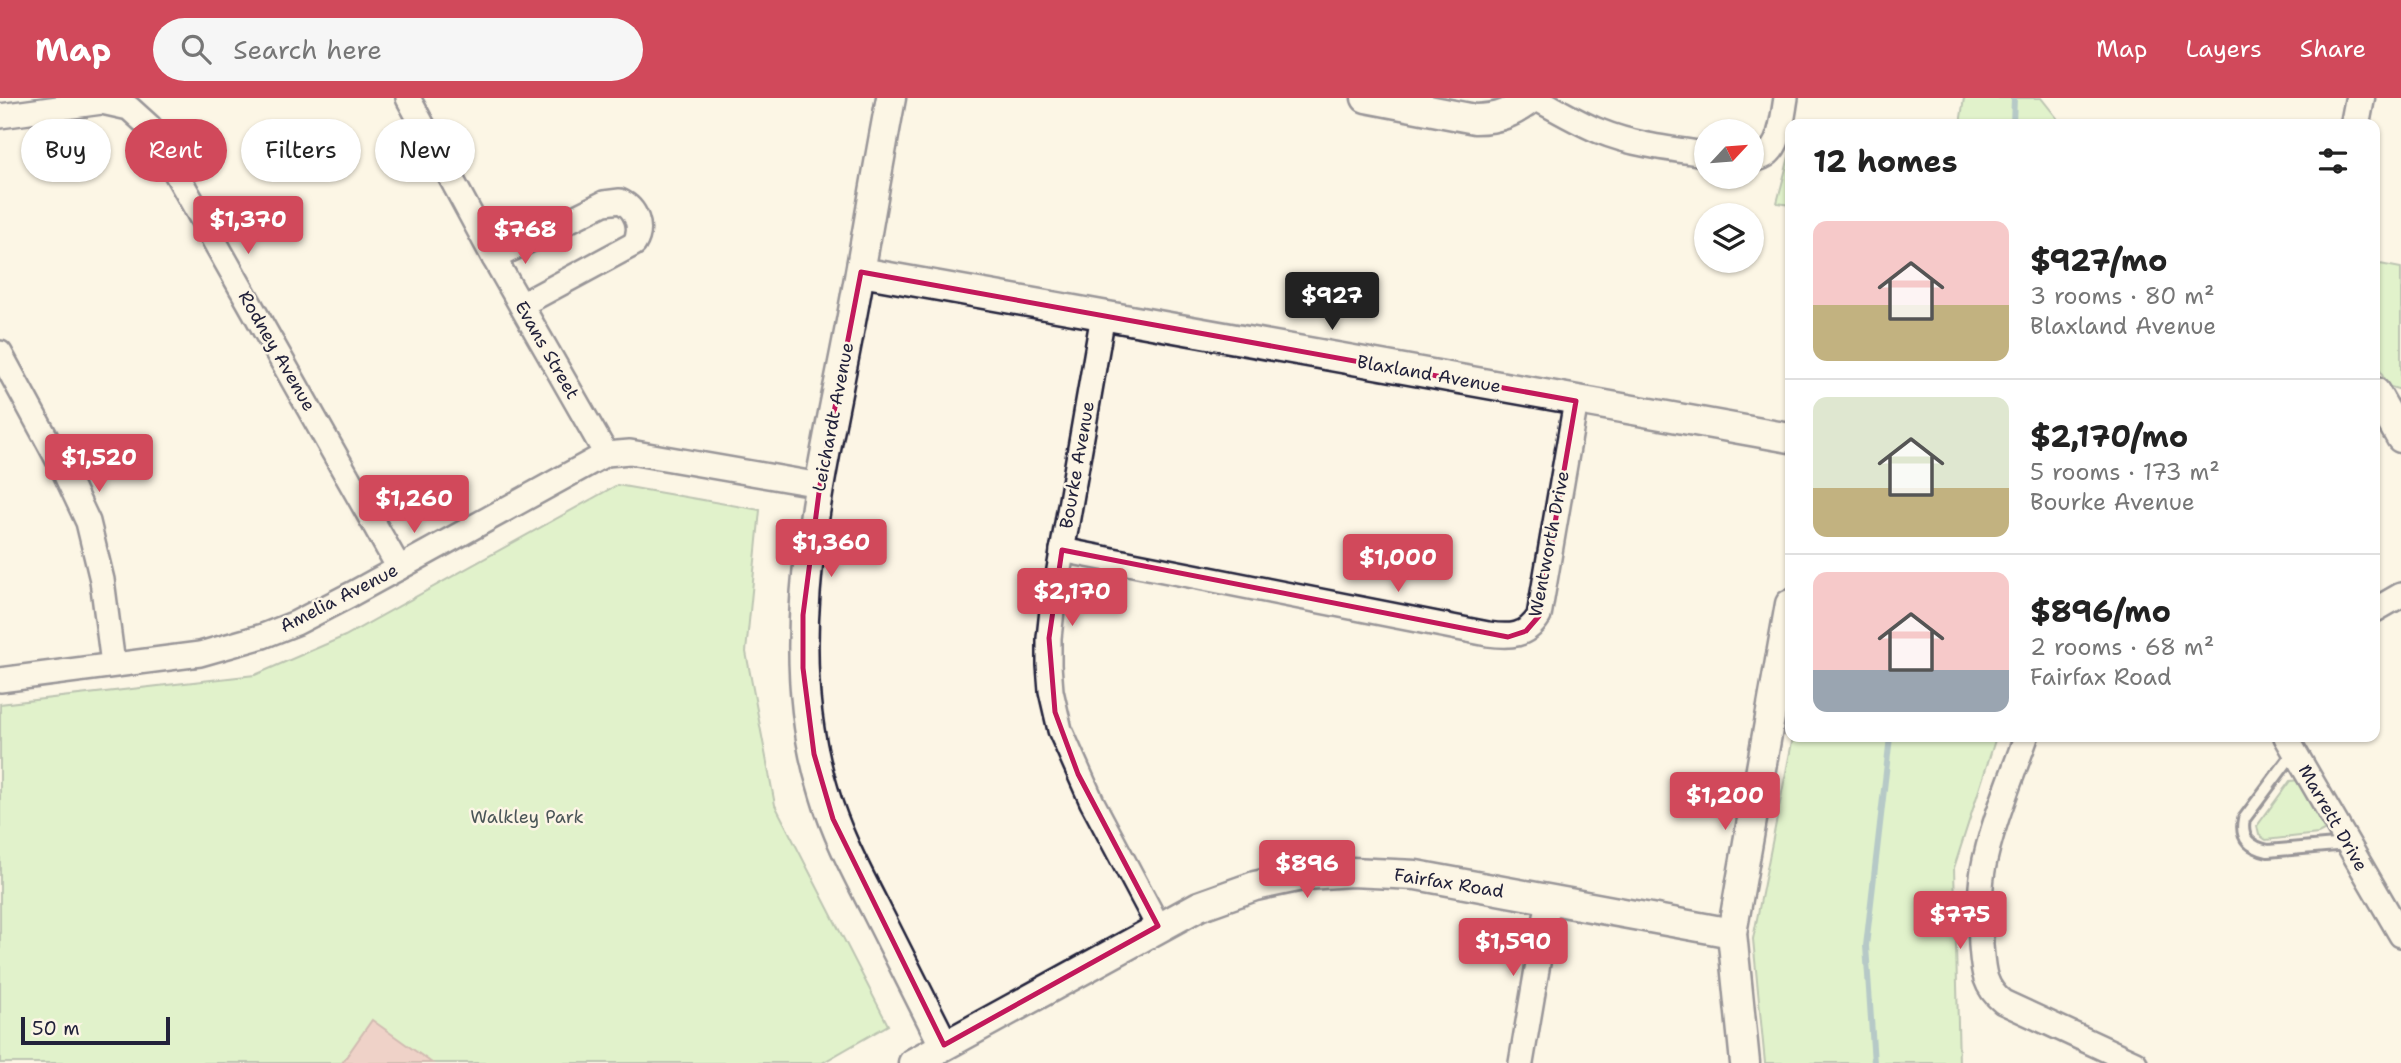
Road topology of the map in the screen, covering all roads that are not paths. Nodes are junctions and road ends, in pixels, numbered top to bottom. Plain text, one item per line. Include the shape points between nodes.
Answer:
1 (408, 98) edge
2 (891, 98) edge
3 (1366, 98) edge
4 (1534, 98) edge
5 (1786, 98) edge
6 (2360, 98) edge
7 (0, 116) edge
8 (2357, 119) edge
9 (1694, 152) edge
10 (1764, 156) edge
11 (494, 258) junction
12 (861, 272) junction
13 (522, 305) junction
14 (1103, 315) junction
15 (0, 353) edge
16 (2380, 399) edge
17 (1576, 401) junction
18 (2397, 423) edge
19 (1785, 437) edge
20 (606, 454) junction
21 (820, 485) junction
22 (1062, 551) junction
23 (399, 568) junction
24 (2401, 595) edge
25 (2380, 607) edge
26 (1785, 632) edge
27 (113, 664) junction
28 (0, 680) edge
29 (2024, 742) edge
30 (2290, 744) edge
31 (2347, 844) junction
32 (1549, 900) junction
33 (1158, 926) junction
34 (1732, 933) junction
35 (2401, 935) edge
36 (944, 1045) junction
37 (913, 1063) edge
38 (1521, 1063) edge
39 (1745, 1063) edge
40 (2135, 1063) edge

1 - 11 street, Evans Street
2 - 12 street, Leichardt Avenue
3 - 4 street via 1488,119 1511,113
4 - 9 street via 1618,138
5 - 10 street via 1779,131
6 - 8 street
7 - 23 street, Rodney Avenue via 102,102 129,108 150,127
11 - 13 street, Evans Street
11 - 13 street via 604,203 620,201 632,210 639,226 634,244
12 - 14 street, Blaxland Avenue
12 - 21 street, Leichardt Avenue
13 - 20 street, Evans Street
14 - 17 street, Blaxland Avenue
14 - 22 street, Bourke Avenue
15 - 27 street via 88,522 102,580
16 - 18 street
17 - 19 street, Blaxland Avenue
17 - 22 street, Wentworth Drive via 1539,616 1533,626 1517,635 1488,634
20 - 21 street, Amelia Avenue via 630,452
20 - 23 street, Amelia Avenue
21 - 36 street, Leichardt Avenue via 803,615 803,667 814,754 823,792 850,859
22 - 33 street, Bourke Avenue via 1049,638 1055,712 1078,774
23 - 27 street, Amelia Avenue via 263,636 200,654
24 - 25 street
26 - 34 street
27 - 28 street, Amelia Avenue
29 - 40 street via 1984,868 1983,975 1993,995 2003,1002
30 - 31 street, Marrett Drive
30 - 31 lane via 2244,819 2244,836 2256,848 2268,851
31 - 35 street, Marrett Drive
32 - 33 street, Fairfax Road via 1416,875 1330,872 1247,888
32 - 34 street, Fairfax Road
32 - 38 street
33 - 36 street, Fairfax Road
34 - 39 street
36 - 37 street, Fairfax Road

